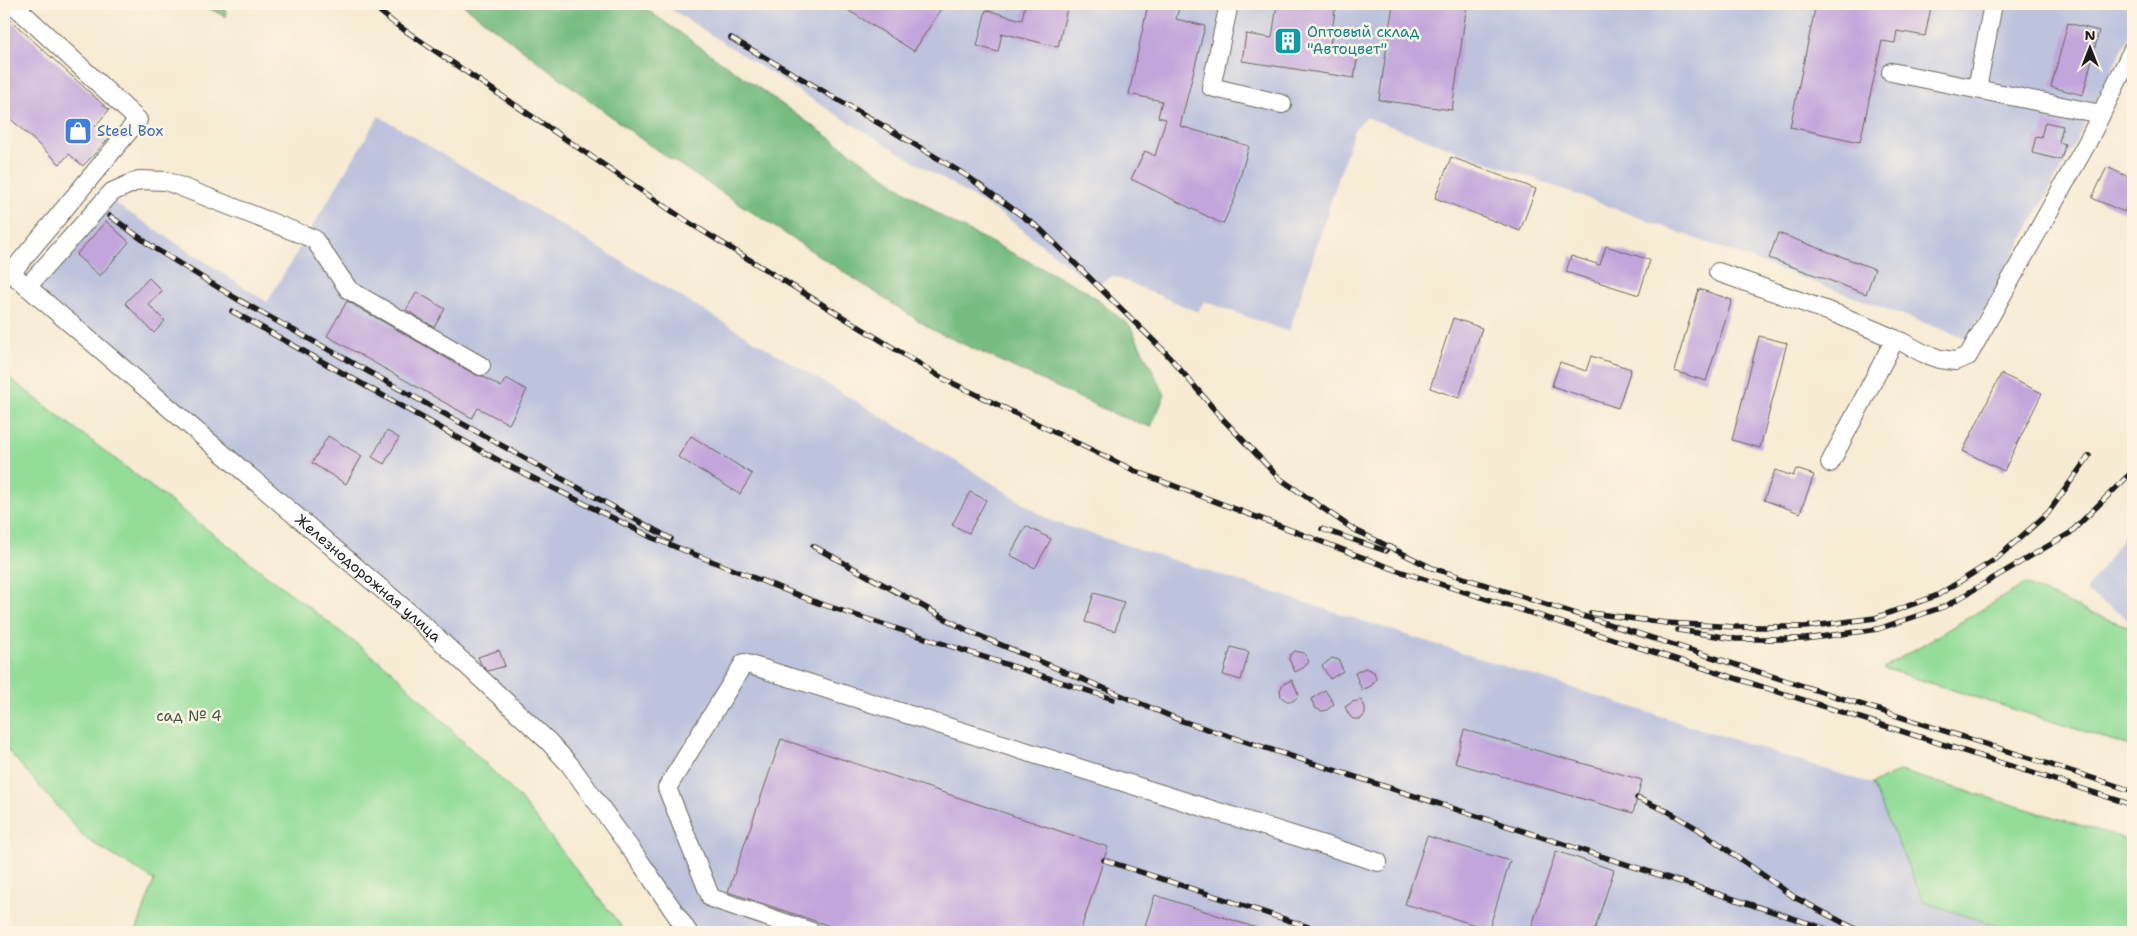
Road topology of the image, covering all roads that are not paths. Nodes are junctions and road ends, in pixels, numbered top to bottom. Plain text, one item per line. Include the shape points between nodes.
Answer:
1 (13, 4) edge
2 (1229, 4) edge
3 (1993, 4) edge
4 (2133, 49) edge
5 (1890, 72) dead end
6 (1977, 89) junction
7 (1282, 104) dead end
8 (2101, 114) junction
9 (7, 270) edge
10 (1718, 272) dead end
11 (27, 287) junction
12 (1896, 340) junction
13 (481, 366) dead end
14 (1830, 463) dead end
15 (1378, 862) dead end
16 (688, 932) edge
17 (812, 932) edge

1 - 9 street via 138,120
2 - 7 street via 1211,87
3 - 6 street
4 - 8 street
5 - 6 street
6 - 8 street
8 - 12 street via 1968,356 1955,361 1940,359
9 - 11 street, Железнодорожная улица
10 - 12 street via 1839,315
11 - 13 street via 112,192 139,180 166,182 314,239 349,290
11 - 16 street, Железнодорожная улица via 418,620 549,742 570,765
12 - 14 street
15 - 17 street via 744,663 667,788 711,898

